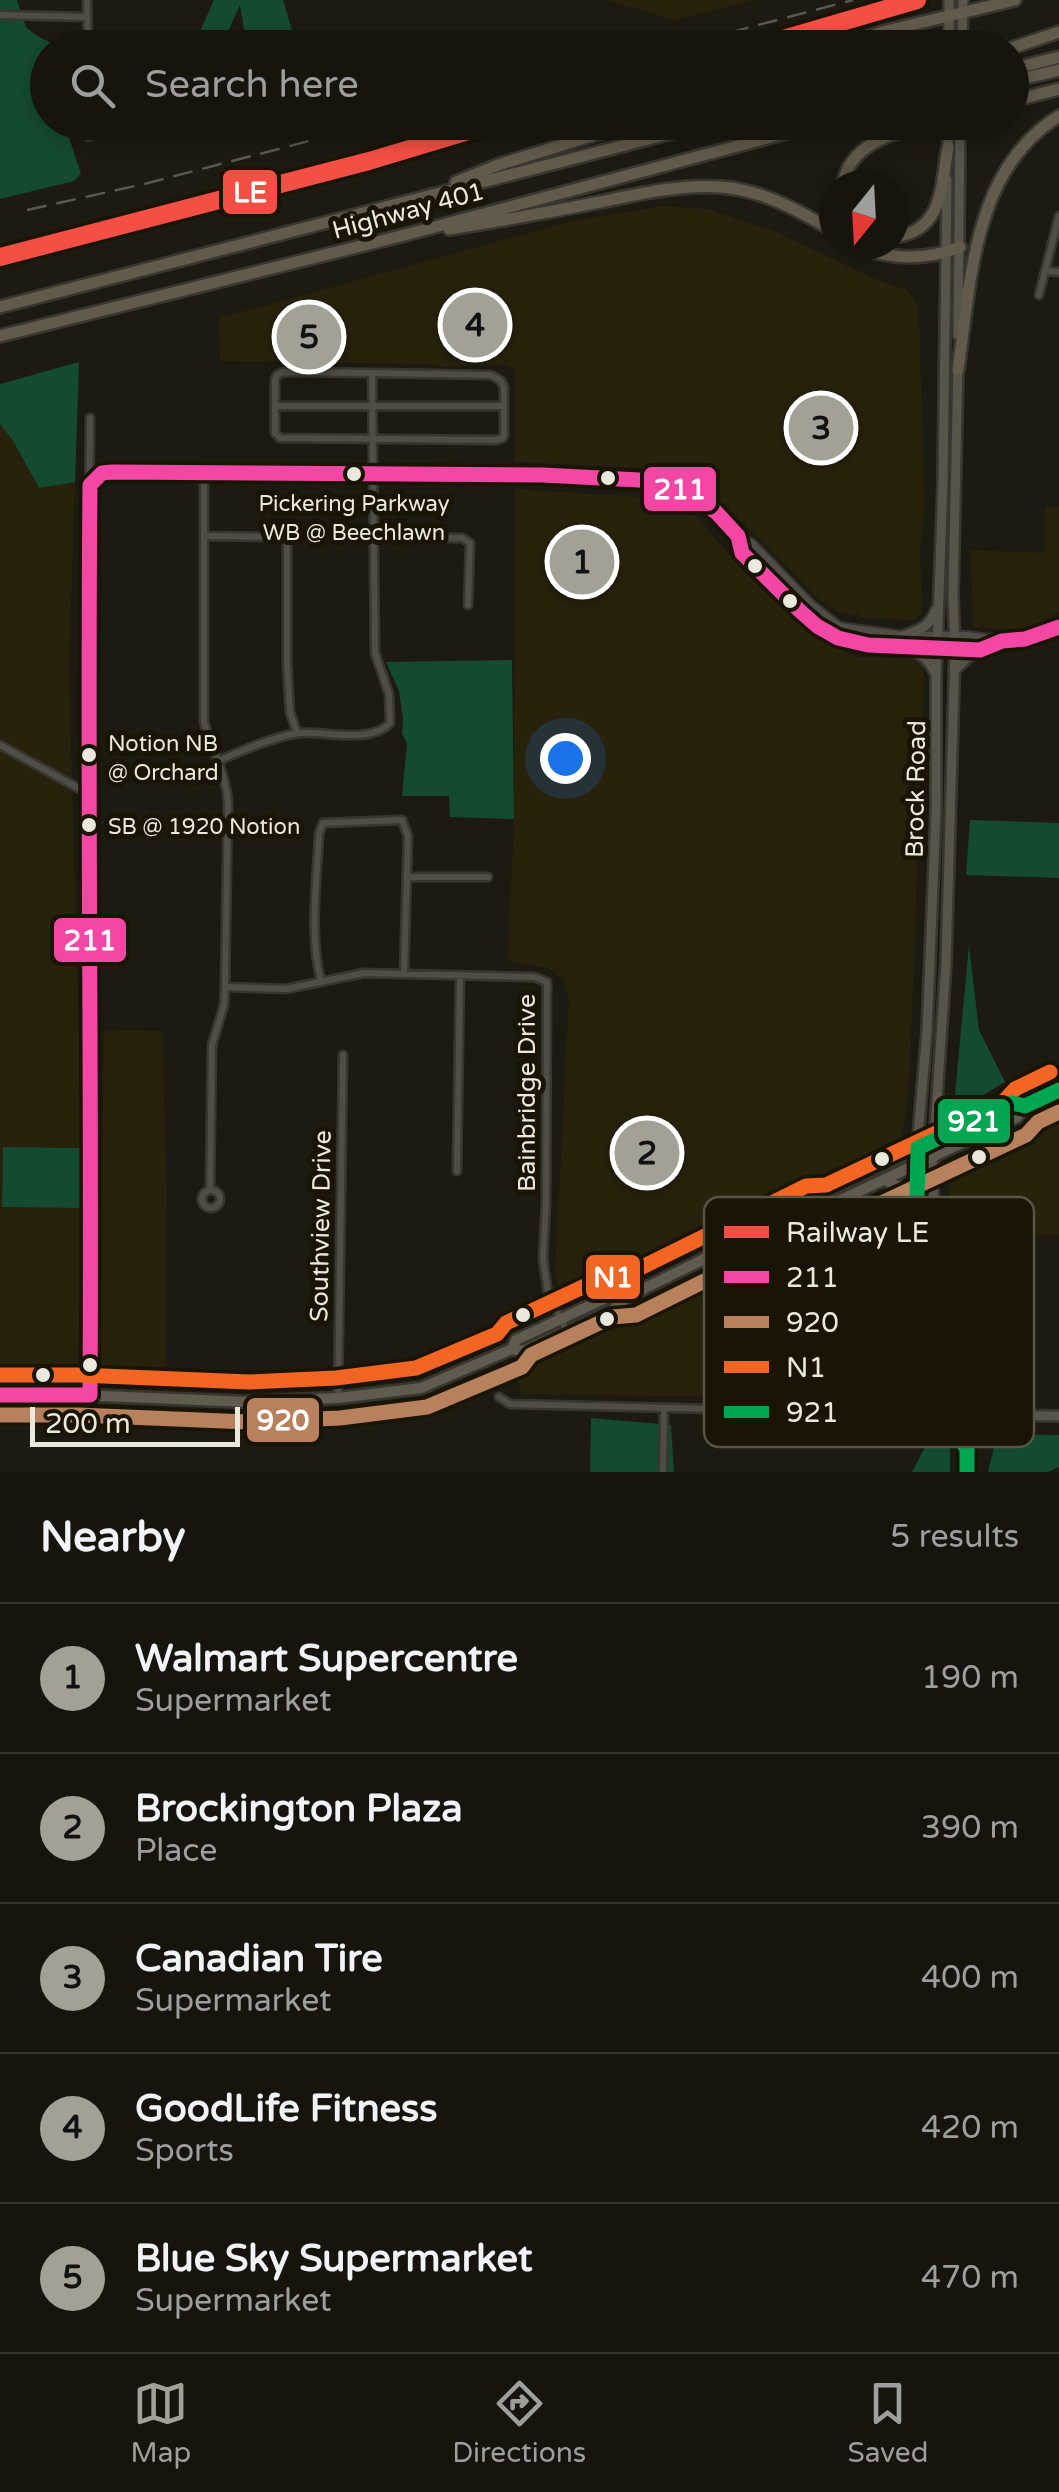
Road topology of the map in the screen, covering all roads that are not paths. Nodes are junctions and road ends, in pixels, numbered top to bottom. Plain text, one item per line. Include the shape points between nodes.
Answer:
1 (88, 0) edge
2 (949, 0) edge
3 (1014, 0) edge
4 (963, 13) edge
5 (0, 15) edge
6 (949, 15) junction
7 (87, 17) junction
8 (87, 30) edge
9 (896, 30) edge
10 (949, 30) edge
11 (1059, 35) edge
12 (1029, 43) edge
13 (1059, 57) edge
14 (1029, 65) edge
15 (1059, 70) edge
16 (1029, 77) edge
17 (1059, 89) edge
18 (1029, 97) edge
19 (1059, 116) edge
20 (578, 140) edge
21 (645, 140) edge
22 (760, 140) edge
23 (881, 140) edge
24 (952, 140) edge
25 (956, 140) edge
26 (954, 146) junction
27 (845, 170) edge
28 (406, 202) junction
29 (1059, 216) edge
30 (819, 223) edge
31 (909, 235) edge
32 (401, 236) junction
33 (960, 247) junction
34 (946, 252) junction
35 (909, 256) edge
36 (1046, 272) junction
37 (1059, 272) edge
38 (1039, 294) dead end
39 (0, 307) edge
40 (0, 336) edge
41 (958, 370) junction
42 (372, 373) junction
43 (276, 406) junction
44 (372, 406) junction
45 (504, 406) junction
46 (90, 418) dead end
47 (372, 438) junction
48 (204, 473) junction
49 (372, 474) junction
50 (90, 485) junction
51 (205, 536) junction
52 (738, 536) junction
53 (374, 538) junction
54 (785, 580) junction
55 (778, 588) junction
56 (939, 602) junction
57 (468, 606) dead end
58 (1059, 626) edge
59 (939, 635) junction
60 (903, 636) junction
61 (998, 641) junction
62 (955, 643) junction
63 (909, 648) junction
64 (938, 650) junction
65 (980, 650) junction
66 (954, 670) junction
67 (936, 677) junction
68 (296, 733) junction
69 (0, 745) edge
70 (218, 761) junction
71 (89, 794) junction
72 (936, 812) junction
73 (951, 812) junction
74 (408, 877) junction
75 (488, 877) dead end
76 (404, 974) junction
77 (460, 976) junction
78 (321, 982) junction
79 (226, 987) junction
80 (343, 1055) dead end
81 (1059, 1090) edge
82 (938, 1096) junction
83 (1025, 1106) junction
84 (970, 1125) junction
85 (934, 1142) junction
86 (918, 1148) junction
87 (932, 1158) junction
88 (917, 1164) junction
89 (457, 1171) dead end
90 (885, 1180) junction
91 (210, 1189) dead end
92 (821, 1197) edge
93 (849, 1197) edge
94 (915, 1197) edge
95 (917, 1197) edge
96 (933, 1197) edge
97 (704, 1259) edge
98 (564, 1325) junction
99 (0, 1396) edge
100 (90, 1396) junction
101 (338, 1398) junction
102 (499, 1398) dead end
103 (664, 1408) junction
104 (704, 1409) edge
105 (1034, 1416) edge
106 (1059, 1416) edge
107 (968, 1447) edge
108 (663, 1472) edge
109 (967, 1472) edge

1 - 7 street
2 - 6 main road
3 - 4 highway
4 - 6 highway
5 - 7 street
6 - 9 highway
6 - 10 main road
7 - 8 street
11 - 12 highway
13 - 14 highway
15 - 16 highway
17 - 18 highway
19 - 41 highway via 1019,150 994,190 977,241
20 - 28 highway
21 - 28 highway, Highway 401
22 - 32 highway, Highway 401
23 - 27 highway
24 - 26 main road, Brock Road
25 - 26 main road, Brock Road
26 - 31 highway via 933,214
26 - 33 main road, Brock Road
26 - 34 main road, Brock Road
28 - 39 highway, Highway 401
29 - 36 street
30 - 32 highway via 762,195 698,186
32 - 40 highway, Highway 401
33 - 34 highway
33 - 41 main road, Brock Road
34 - 35 highway
34 - 56 main road, Brock Road
36 - 37 street
36 - 38 street
41 - 62 main road, Brock Road
42 - 43 street via 284,372 275,380
42 - 44 street
42 - 45 street via 491,375 502,380
43 - 44 street
43 - 47 street via 280,438
44 - 45 street
44 - 47 street
45 - 47 street via 504,435 496,440
46 - 50 street
47 - 49 street
48 - 49 street
48 - 50 street via 112,472
48 - 51 street
49 - 52 street via 658,481 687,492
49 - 53 street
50 - 71 street
51 - 68 street via 287,541 289,696
51 - 70 street via 204,722
52 - 54 street
52 - 55 street via 742,554
53 - 57 street via 470,543
53 - 68 street via 375,653 389,694 390,724 366,734
54 - 55 street
54 - 60 street via 840,626
55 - 63 street via 838,638
56 - 59 main road, Brock Road
56 - 60 main road via 923,629
58 - 61 street
59 - 60 street
59 - 62 street
59 - 64 main road, Brock Road
61 - 62 main road
61 - 65 street
62 - 64 main road
62 - 65 street
62 - 66 main road, Brock Road
63 - 64 street
63 - 67 main road via 930,663
64 - 67 main road, Brock Road
65 - 66 main road
66 - 73 main road, Brock Road
67 - 72 main road, Brock Road
68 - 70 street
69 - 71 street
70 - 79 street via 228,802
71 - 100 street
72 - 73 main road
72 - 86 main road, Brock Road
73 - 82 main road, Brock Road
74 - 75 street
74 - 76 street
74 - 78 street via 402,820 323,822 316,929
76 - 77 street, Bainbridge Drive
76 - 78 street, Bainbridge Drive
77 - 89 street
77 - 98 street, Bainbridge Drive via 547,982 544,1260 548,1293
78 - 79 street, Bainbridge Drive via 286,989
79 - 91 street via 212,1045
80 - 101 street, Southview Drive
81 - 83 main road
82 - 84 main road via 950,1119
82 - 85 main road, Brock Road
83 - 84 main road via 1012,1103
83 - 87 main road via 1017,1117
84 - 85 main road
85 - 86 main road
85 - 87 main road, Brock Road
86 - 88 main road, Brock Road
86 - 92 main road
87 - 88 main road
87 - 96 main road, Brock Road
88 - 90 main road
88 - 95 main road, Brock Road
90 - 93 main road
90 - 94 main road
97 - 98 main road via 614,1309
98 - 101 main road via 523,1351 512,1349 421,1388
99 - 100 main road
100 - 101 main road
102 - 103 street via 510,1404
103 - 104 street
103 - 108 street
105 - 106 main road
107 - 109 main road, Brock Road

